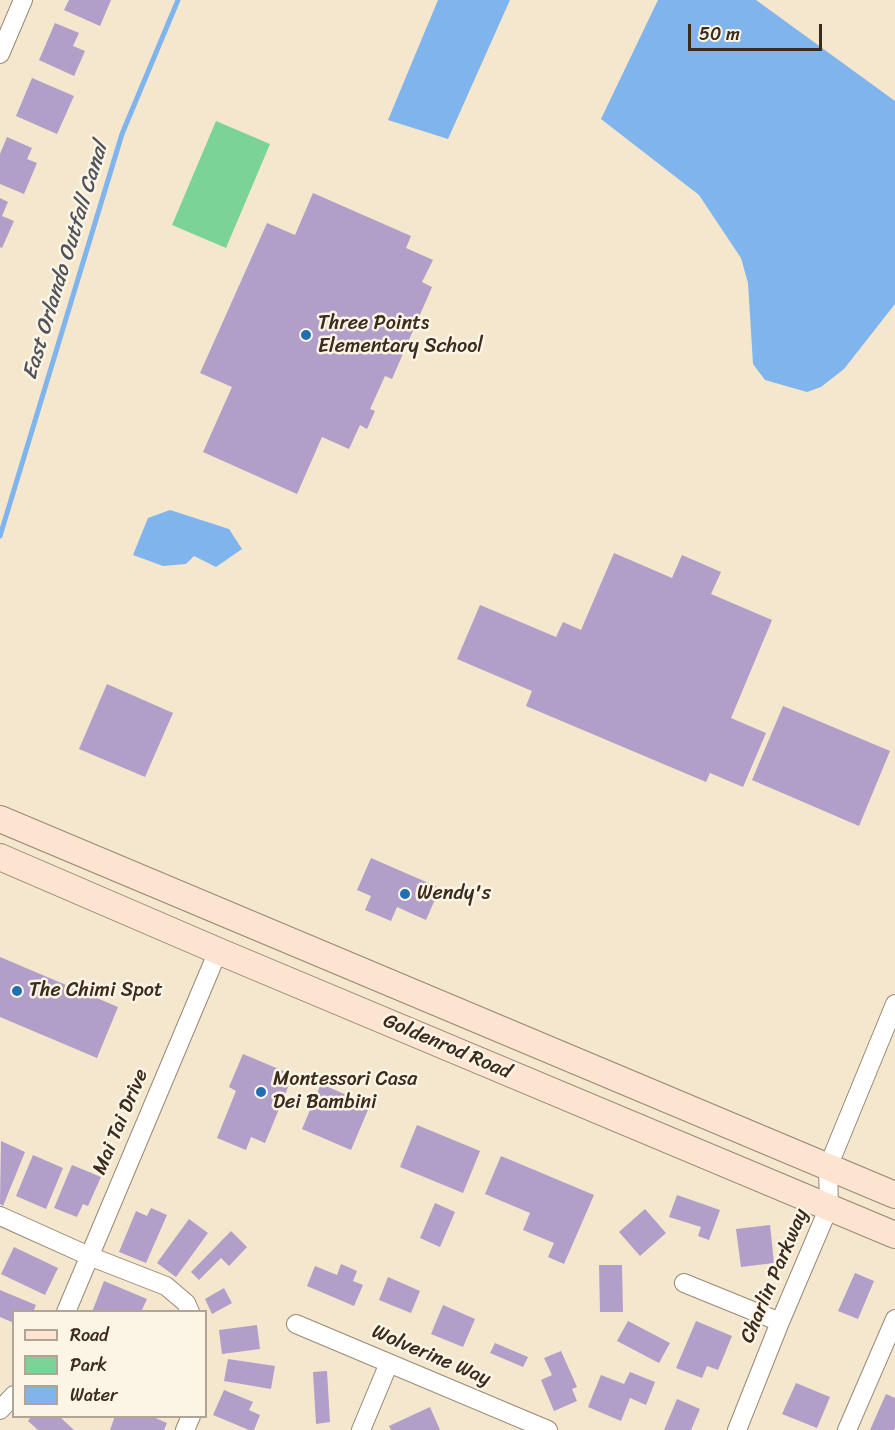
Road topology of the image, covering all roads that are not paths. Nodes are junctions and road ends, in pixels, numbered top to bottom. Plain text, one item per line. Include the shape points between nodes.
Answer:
1 (22, 0) edge
2 (0, 54) edge
3 (0, 819) edge
4 (0, 857) edge
5 (66, 884) junction
6 (234, 918) junction
7 (218, 951) junction
8 (401, 987) junction
9 (895, 1004) edge
10 (828, 1167) junction
11 (895, 1195) edge
12 (829, 1207) junction
13 (0, 1216) edge
14 (895, 1235) edge
15 (89, 1256) junction
16 (684, 1283) dead end
17 (66, 1310) edge
18 (190, 1310) edge
19 (895, 1318) edge
20 (780, 1322) junction
21 (296, 1324) dead end
22 (389, 1363) junction
23 (12, 1397) edge
24 (0, 1410) edge
25 (361, 1430) edge
26 (548, 1430) edge
27 (737, 1430) edge
28 (847, 1430) edge

1 - 2 street
3 - 6 main road, Goldenrod Road
4 - 5 main road, Goldenrod Road
5 - 6 main road via 75,879 84,881 175,918 210,922
5 - 7 main road, Goldenrod Road
6 - 8 main road, Goldenrod Road
7 - 8 main road via 228,943 261,944 376,993
7 - 12 main road, Goldenrod Road
7 - 15 street, Mai Tai Drive
8 - 10 main road, Goldenrod Road
9 - 10 street, Charlin Parkway
10 - 11 main road, Goldenrod Road
10 - 12 street, Charlin Parkway
12 - 14 main road, Goldenrod Road
12 - 20 street, Charlin Parkway
13 - 15 street
15 - 17 street, Mai Tai Drive
15 - 18 street via 166,1286
16 - 20 street
19 - 28 street
20 - 27 street, Charlin Parkway
21 - 22 street, Wolverine Way
22 - 25 street
22 - 26 street, Wolverine Way
23 - 24 street

